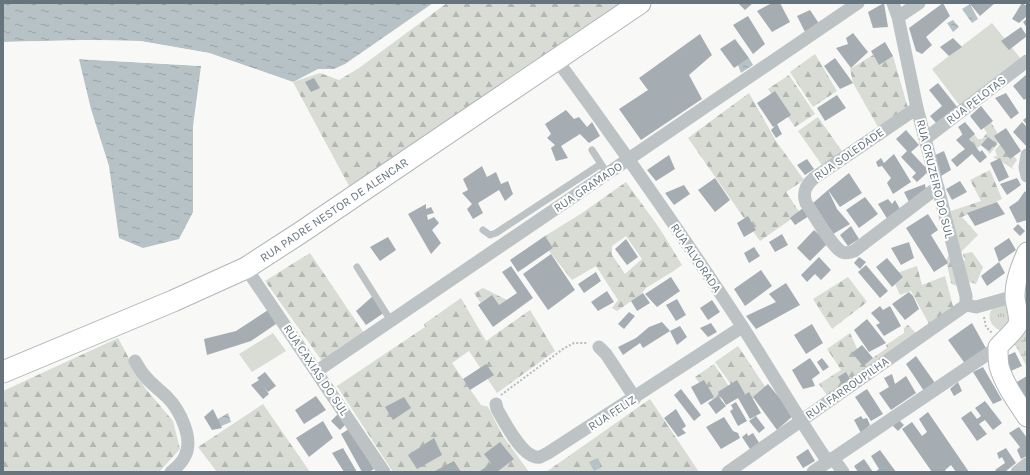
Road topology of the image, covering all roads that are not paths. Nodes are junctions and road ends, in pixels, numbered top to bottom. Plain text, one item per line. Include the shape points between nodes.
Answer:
1 (640, 3) edge
2 (858, 3) edge
3 (893, 3) edge
4 (919, 3) edge
5 (898, 17) junction
6 (557, 60) junction
7 (1027, 61) edge
8 (917, 108) junction
9 (925, 139) junction
10 (592, 150) dead end
11 (1027, 155) edge
12 (629, 159) junction
13 (604, 169) junction
14 (1027, 176) edge
15 (938, 187) junction
16 (483, 230) dead end
17 (1027, 252) edge
18 (357, 267) dead end
19 (246, 268) junction
20 (1015, 296) junction
21 (966, 305) junction
22 (391, 321) junction
23 (742, 327) junction
24 (1000, 343) junction
25 (599, 347) road end
26 (135, 361) dead end
27 (317, 371) junction
28 (3, 372) edge
29 (635, 398) junction
30 (496, 404) road end
31 (1027, 417) edge
32 (800, 421) junction
33 (831, 460) junction
34 (1027, 464) edge
35 (171, 472) edge
36 (384, 472) edge
37 (728, 472) edge
38 (813, 472) edge
39 (843, 472) edge
40 (1017, 472) edge

1 - 6 main road, RUA PADRE NESTOR DE ALENCAR
2 - 12 street, RUA GRAMADO
3 - 5 street, RUA CRUZEIRO DO SUL
4 - 5 street
5 - 8 street, RUA CRUZEIRO DO SUL
6 - 12 street, RUA ALVORADA
6 - 19 main road, RUA PADRE NESTOR DE ALENCAR
7 - 9 street, RUA PELOTAS
8 - 9 street, RUA CRUZEIRO DO SUL
8 - 15 street, RUA SOLEDADE via 814,178 807,184 804,196 834,245 847,253 854,251
9 - 15 street, RUA CRUZEIRO DO SUL
10 - 13 lane
11 - 14 street
12 - 13 street, RUA GRAMADO
12 - 23 street, RUA ALVORADA
13 - 16 lane via 496,233 490,235
13 - 22 street, RUA GRAMADO
15 - 21 street, RUA CRUZEIRO DO SUL via 966,296
17 - 20 main road via 1020,269
18 - 22 lane
19 - 27 street, RUA CAXIAS DO SUL
19 - 28 main road, RUA PADRE NESTOR DE ALENCAR
20 - 21 street via 976,307
20 - 24 main road via 1018,323
21 - 32 street, RUA FARROUPILHA
22 - 27 street, RUA GRAMADO
23 - 29 street, RUA FELIZ
23 - 32 street, RUA ALVORADA
24 - 31 main road via 998,360 1002,373
24 - 33 street
25 - 29 street
26 - 35 street via 145,376 168,398 185,429 188,443 186,456
27 - 36 street, RUA CAXIAS DO SUL
29 - 30 street, RUA FELIZ via 539,457 529,454 522,448
32 - 33 street, RUA ALVORADA
32 - 37 street, RUA FARROUPILHA
33 - 38 street
33 - 39 street, RUA ALVORADA
34 - 40 street

